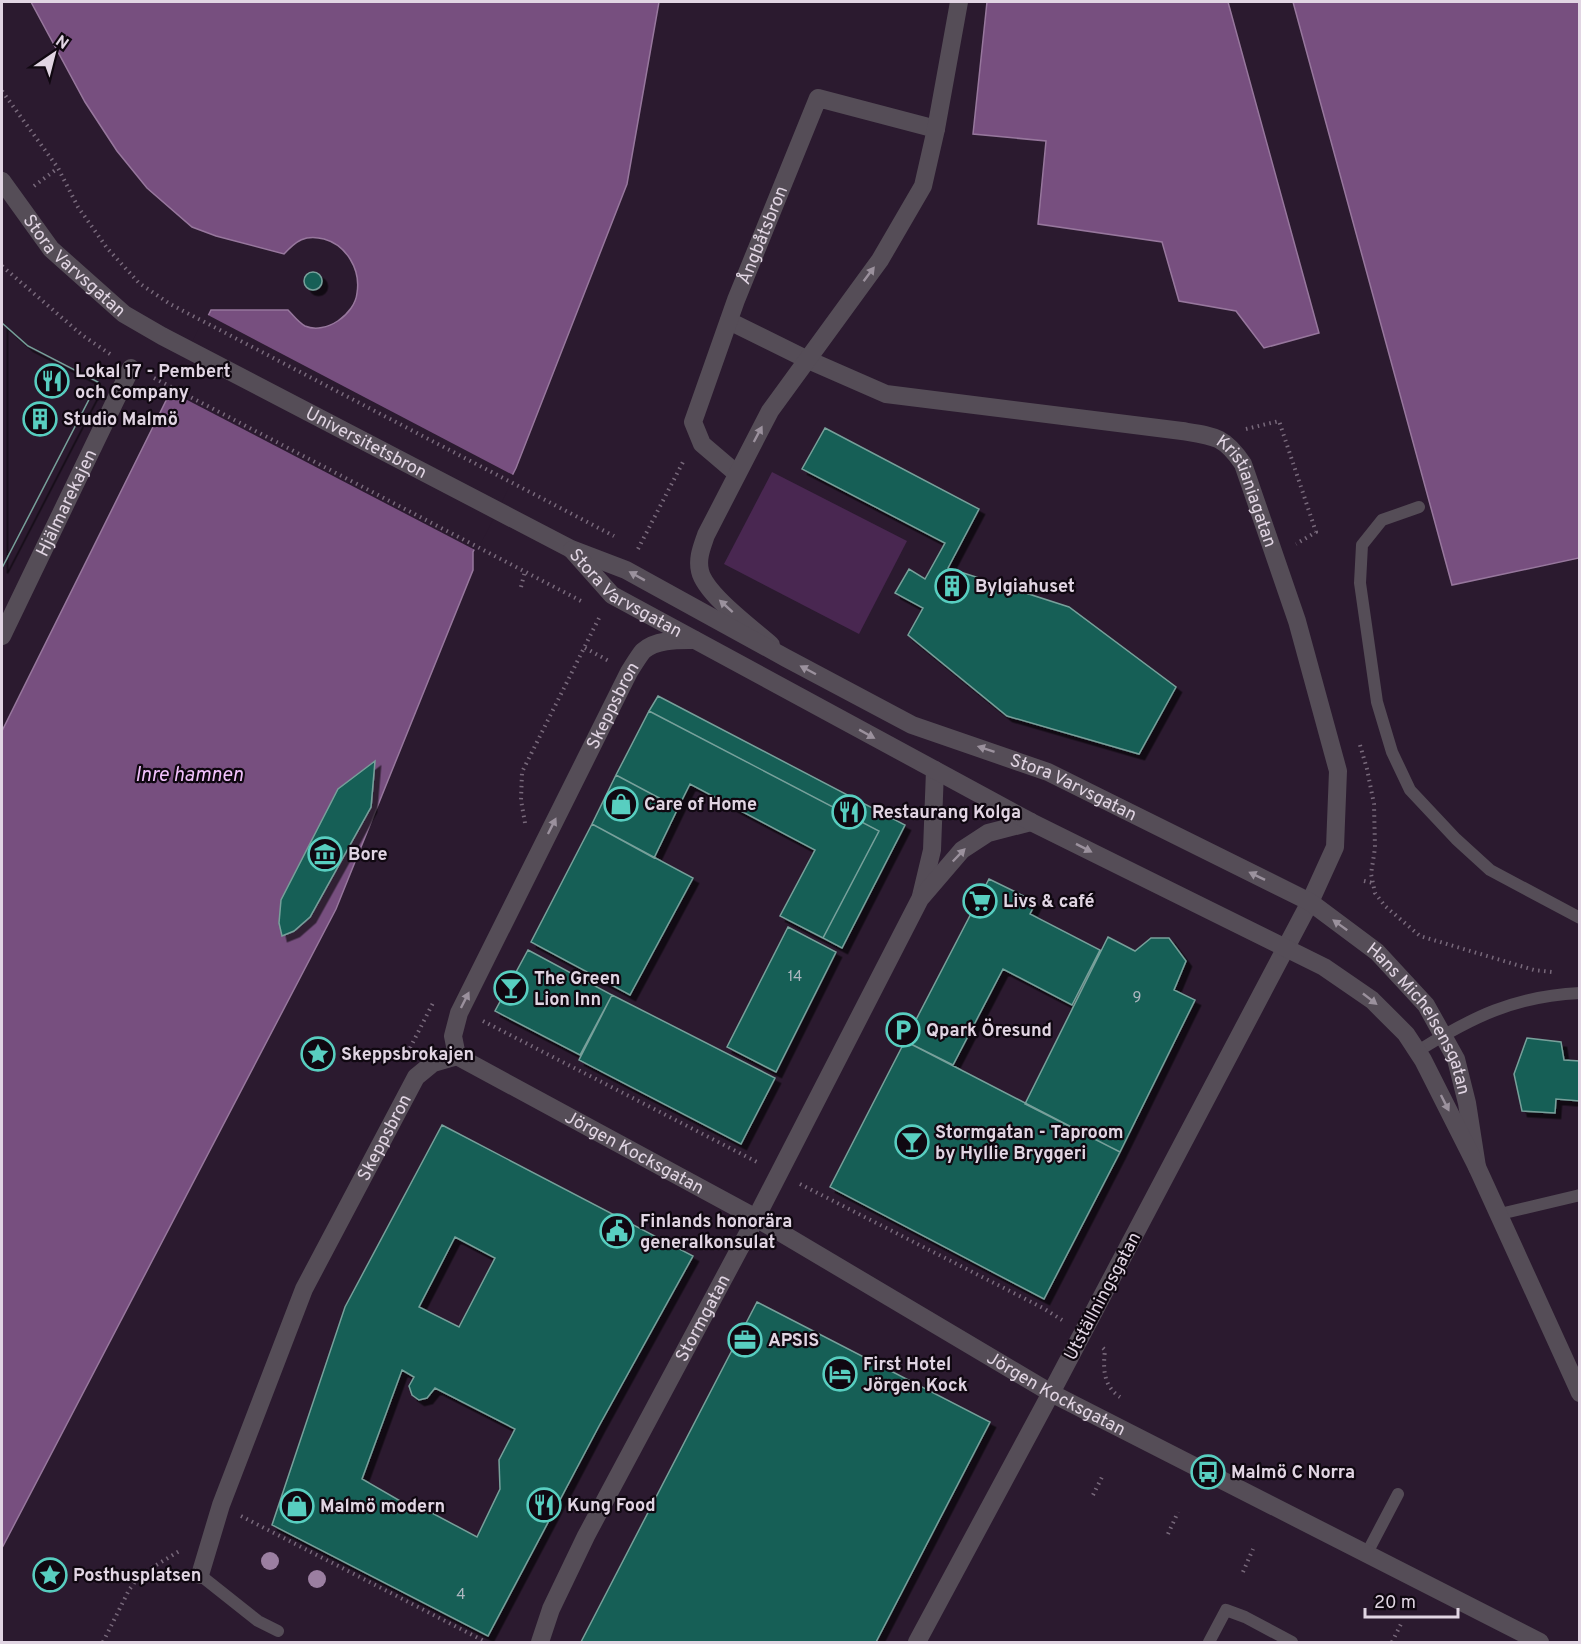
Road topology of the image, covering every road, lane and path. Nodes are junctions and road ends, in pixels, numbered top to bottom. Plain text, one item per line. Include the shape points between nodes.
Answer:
1 (959, 2) edge
2 (2, 92) edge
3 (936, 129) junction
4 (2, 181) edge
5 (2, 266) edge
6 (729, 321) junction
7 (162, 336) joint
8 (806, 359) junction
9 (131, 368) joint
10 (162, 382) dead end
11 (702, 444) junction
12 (736, 473) junction
13 (1419, 507) dead end
14 (618, 539) dead end
15 (628, 544) dead end
16 (571, 549) junction
17 (638, 549) junction
18 (626, 570) junction
19 (525, 571) junction
20 (521, 587) dead end
21 (612, 596) junction
22 (602, 612) junction
23 (2, 636) edge
24 (695, 640) junction
25 (786, 658) junction
26 (935, 770) junction
27 (1031, 822) junction
28 (525, 825) dead end
29 (1364, 881) dead end
30 (1373, 883) dead end
31 (920, 899) junction
32 (1310, 902) junction
33 (1580, 918) edge
34 (1284, 948) junction
35 (1580, 993) edge
36 (438, 995) dead end
37 (417, 1035) dead end
38 (1443, 1035) junction
39 (1418, 1051) junction
40 (457, 1056) junction
41 (1478, 1167) junction
42 (1580, 1195) edge
43 (1500, 1214) junction
44 (756, 1218) junction
45 (1051, 1393) junction
46 (1580, 1393) edge
47 (1103, 1475) dead end
48 (1398, 1494) dead end
49 (1093, 1495) dead end
50 (221, 1505) junction
51 (1178, 1512) dead end
52 (1168, 1534) dead end
53 (191, 1544) dead end
54 (1253, 1549) dead end
55 (1367, 1553) junction
56 (1243, 1572) dead end
57 (200, 1575) joint
58 (1402, 1623) dead end
59 (278, 1631) dead end
60 (103, 1642) edge
61 (486, 1642) edge
62 (540, 1642) edge
63 (919, 1642) edge
64 (1209, 1642) edge
65 (1292, 1642) edge
66 (1392, 1642) edge
67 (1540, 1642) edge

1 - 3 street
2 - 14 path via 58,168 78,207 107,248 139,283 192,316
3 - 6 street, Ångbåtsbron via 818,98
8 -> 3 street via 880,260 923,186
4 - 7 street, Stora Varvsgatan via 51,249 124,314
5 - 9 path via 82,335
6 - 8 street, Kristianiagatan
6 - 11 street, Ångbåtsbron via 693,422
7 - 16 street, Universitetsbron
12 -> 8 street via 770,411
8 - 32 street, Kristianiagatan via 886,394 1182,431 1214,436 1232,448 1243,464 1297,621 1338,771 1335,847
9 - 23 street, Hjälmarekajen
10 - 19 path
11 - 12 street
11 - 17 path via 685,459
25 -> 12 street via 719,600 700,573 699,557 706,535
13 - 33 lane via 1382,520 1362,545 1360,583 1377,702 1392,752 1410,790 1491,870
15 - 17 path
16 - 18 street, Stora Varvsgatan
16 - 21 street, Stora Varvsgatan
17 - 18 path
25 -> 18 street, Stora Varvsgatan
19 - 20 path
19 - 22 path
21 - 22 path
21 - 24 street, Stora Varvsgatan
22 - 28 path via 522,772
24 -> 26 street, Stora Varvsgatan
40 -> 24 street, Skeppsbron via 453,1036 459,1013 629,672 644,651 658,644
32 -> 25 street, Stora Varvsgatan via 1048,772 912,725
26 - 27 street, Stora Varvsgatan
26 - 31 street, Stormgatan via 932,850
31 -> 27 street, Stormgatan via 962,850 988,833
27 -> 34 street, Stora Varvsgatan
29 - 30 path
31 - 44 street, Stormgatan
32 - 34 street, Kristianiagatan
38 -> 32 street, Hans Michelsensgatan via 1426,1005 1377,951
34 -> 39 street, Hans Michelsensgatan via 1324,967 1372,1000
34 - 45 street, Utställningsgatan
35 - 38 lane via 1548,994 1503,1006
36 - 37 path
38 - 39 lane
38 - 41 street, Hans Michelsensgatan via 1456,1059
39 -> 41 street, Hans Michelsensgatan
40 - 44 street, Jörgen Kocksgatan
40 - 50 street, Skeppsbron via 433,1063 416,1077 304,1289
41 - 43 street, Hans Michelsensgatan
42 - 43 lane
43 - 46 street, Hans Michelsensgatan
44 - 45 street, Jörgen Kocksgatan
44 - 62 street, Stormgatan via 586,1536 551,1609
45 - 55 street, Jörgen Kocksgatan
45 - 63 street, Utställningsgatan
47 - 49 path
48 - 55 lane
50 - 57 street, Skeppsbron
50 - 61 path
51 - 52 path
53 - 60 path via 140,1575
54 - 56 path
55 - 67 street, Jörgen Kocksgatan
57 - 59 lane via 258,1621
58 - 66 path
64 - 65 lane via 1226,1610

